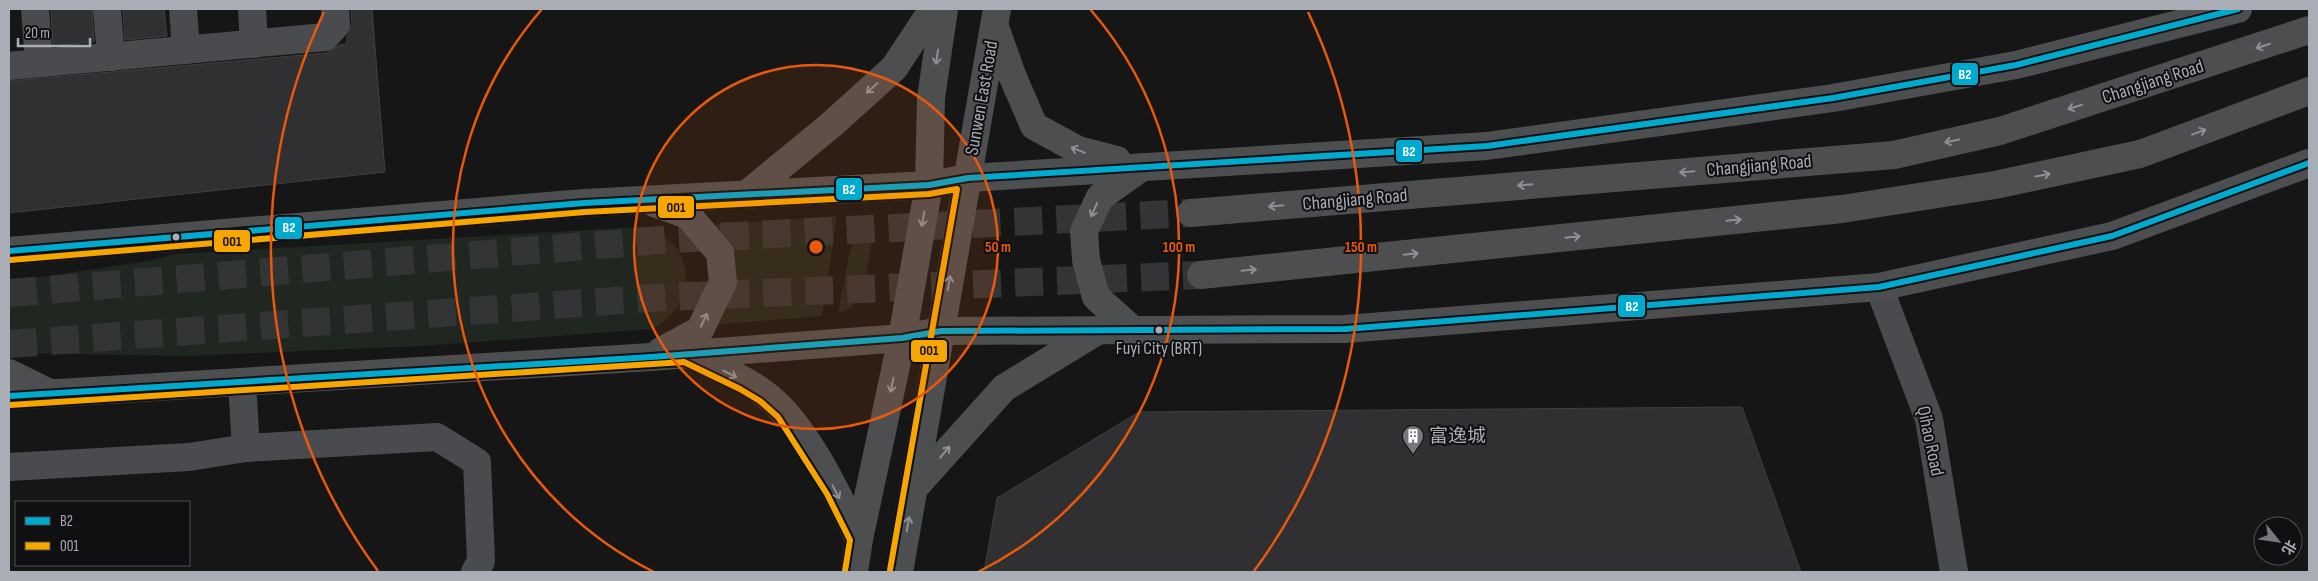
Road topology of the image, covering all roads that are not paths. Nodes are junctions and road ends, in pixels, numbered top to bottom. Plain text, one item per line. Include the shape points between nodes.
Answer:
1 (34, 9) edge
2 (107, 9) edge
3 (183, 9) edge
4 (252, 9) edge
5 (934, 9) edge
6 (944, 9) edge
7 (2238, 9) edge
8 (335, 17) edge
9 (996, 17) edge
10 (2309, 30) edge
11 (254, 44) junction
12 (186, 50) junction
13 (111, 57) junction
14 (39, 63) junction
15 (9, 66) edge
16 (2309, 91) edge
17 (2309, 162) edge
18 (1142, 167) junction
19 (968, 178) junction
20 (929, 185) junction
21 (747, 194) junction
22 (644, 200) junction
23 (1191, 213) tunnel mouth
24 (45, 248) junction
25 (9, 251) edge
26 (9, 265) edge
27 (1201, 275) tunnel mouth
28 (1879, 287) junction
29 (1099, 330) junction
30 (1133, 330) junction
31 (941, 331) junction
32 (902, 338) junction
33 (686, 353) junction
34 (651, 357) junction
35 (9, 373) edge
36 (242, 382) junction
37 (51, 394) junction
38 (9, 396) edge
39 (246, 448) junction
40 (9, 467) edge
41 (914, 489) junction
42 (860, 539) junction
43 (475, 572) edge
44 (854, 572) edge
45 (899, 572) edge
46 (1954, 572) edge

1 - 14 street
2 - 13 street
3 - 12 street
4 - 11 street
5 -> 21 main road via 894,68
6 -> 20 main road via 931,98
7 - 18 main road via 2016,65 1833,98 1487,146
8 - 11 street via 325,37
18 -> 9 main road via 1078,150 1034,126 1012,75
9 - 19 main road, Sunwen East Road
10 -> 23 highway, Changjiang Road via 2000,131 1894,154
11 - 12 street
12 - 13 street
13 - 14 street
14 - 15 street
27 -> 16 highway via 1842,209 1995,186 2140,154
17 - 28 main road via 2112,236
18 - 19 main road
18 -> 30 main road via 1100,197 1084,231 1086,260 1096,297
19 - 20 main road
31 -> 19 main road, Sunwen East Road
20 - 21 main road
20 -> 32 main road
21 - 22 main road
22 - 24 main road
34 -> 22 main road via 700,330 723,282 720,253 688,215
24 - 25 main road
24 - 26 main road
28 - 30 main road via 1344,329
28 - 46 street, Qihao Road via 1929,419
29 - 30 main road
29 - 31 main road
41 -> 29 main road via 1004,388
31 - 32 main road
31 - 41 main road, Sunwen East Road
32 - 33 main road
32 -> 42 main road
33 - 34 main road
33 -> 42 main road via 744,381 785,411 836,490
34 - 36 main road
35 - 37 main road
36 - 37 main road
36 - 39 street
37 - 38 main road
39 - 40 street via 189,456
39 - 43 street via 437,437 477,462 481,561
45 -> 41 main road, Sunwen East Road
42 - 44 main road

